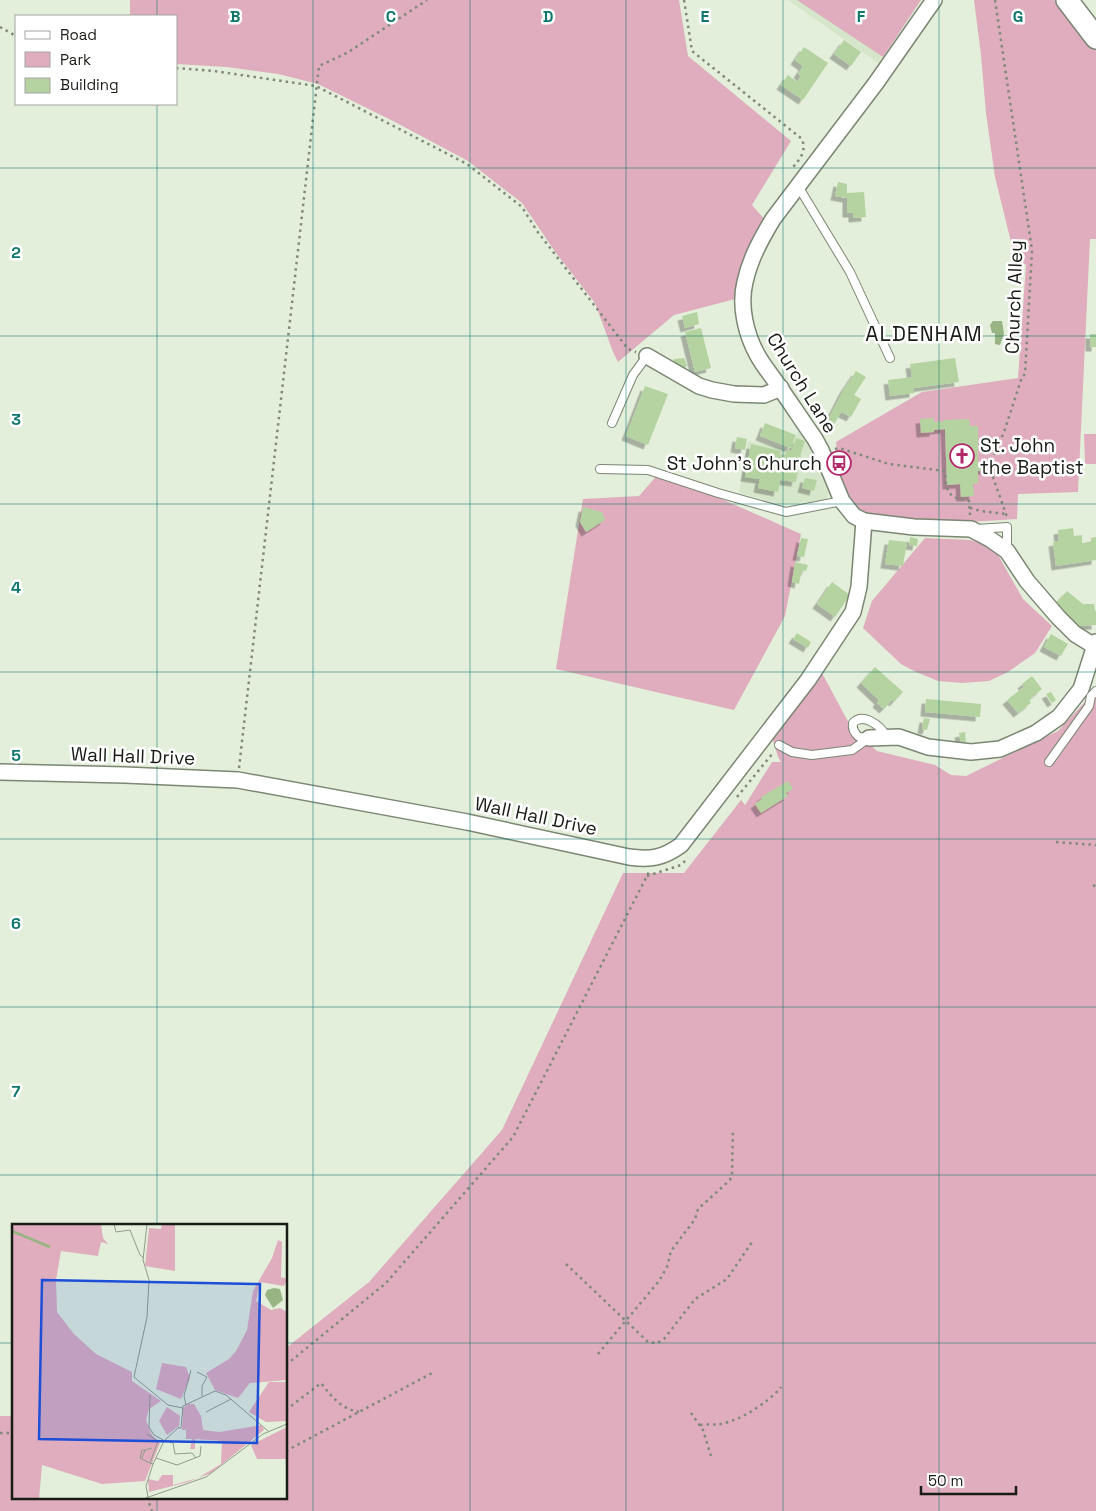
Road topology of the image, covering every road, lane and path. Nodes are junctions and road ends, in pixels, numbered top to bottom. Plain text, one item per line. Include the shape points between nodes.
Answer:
1 (427, 0) edge
2 (684, 0) edge
3 (934, 0) edge
4 (995, 0) edge
5 (1067, 0) edge
6 (0, 27) edge
7 (15, 35) edge
8 (1096, 38) edge
9 (178, 68) edge
10 (316, 86) junction
11 (793, 180) junction
12 (647, 356) junction
13 (890, 358) dead end
14 (780, 388) junction
15 (612, 423) dead end
16 (821, 450) junction
17 (600, 469) dead end
18 (842, 501) junction
19 (969, 501) dead end
20 (970, 508) dead end
21 (1006, 514) junction
22 (864, 521) junction
23 (1007, 527) junction
24 (971, 529) junction
25 (1007, 551) junction
26 (1095, 645) edge
27 (1089, 692) edge
28 (886, 736) junction
29 (869, 738) junction
30 (779, 745) dead end
31 (1050, 762) dead end
32 (0, 772) edge
33 (238, 780) junction
34 (1056, 842) dead end
35 (1096, 845) edge
36 (655, 858) junction
37 (734, 1129) dead end
38 (752, 1242) dead end
39 (566, 1264) dead end
40 (625, 1321) junction
41 (598, 1354) dead end
42 (288, 1364) edge
43 (434, 1372) dead end
44 (781, 1387) dead end
45 (288, 1408) edge
46 (360, 1412) junction
47 (691, 1413) dead end
48 (700, 1425) junction
49 (288, 1450) edge
50 (711, 1456) dead end
51 (148, 1498) edge
52 (152, 1511) edge

1 - 10 path via 346,53 319,66
2 - 11 path via 692,51 802,139 804,152
3 - 11 street, Church Lane via 876,83
4 - 21 path, Church Alley via 1032,250 1025,374 989,466
5 - 8 main road
6 - 7 path
9 - 10 path
10 - 12 path via 467,164 522,207 628,349
10 - 33 path
11 - 13 lane via 850,272
11 - 14 street, Church Lane via 758,243 744,284 744,317 749,336 758,356
12 - 14 street via 712,390 764,395
12 - 15 lane via 633,374
14 - 16 street, Church Lane
16 - 18 street, Church Lane
16 - 19 path via 839,448 889,464 945,471 947,489 960,500
17 - 18 lane via 648,470 786,512
18 - 22 street, Church Lane via 854,516
20 - 21 path
21 - 23 path, Church Alley
22 - 24 street
22 - 36 street, Wall Hall Drive via 860,587 846,624 808,680 681,846
23 - 24 lane
23 - 25 lane
24 - 25 street
25 - 26 street via 1027,581 1058,617 1075,634
26 - 27 street
27 - 28 street via 1036,733 1000,749 971,752 928,747
27 - 31 lane via 1089,706
28 - 29 street
28 - 29 lane via 867,720 856,719 852,728 856,735
29 - 30 lane via 852,750 812,755 792,752
32 - 33 street, Wall Hall Drive
33 - 36 street, Wall Hall Drive via 467,822 629,857
34 - 35 path
36 - 42 path via 513,1137 386,1283
37 - 40 path via 730,1180 698,1209 695,1219 671,1251 659,1281
38 - 40 path via 727,1279 695,1298 657,1344 648,1342
39 - 40 path
40 - 41 path
43 - 46 path
44 - 48 path via 771,1398 741,1417 720,1424
45 - 46 path via 321,1383 334,1400
46 - 49 path
47 - 48 path
48 - 50 path
51 - 52 path

